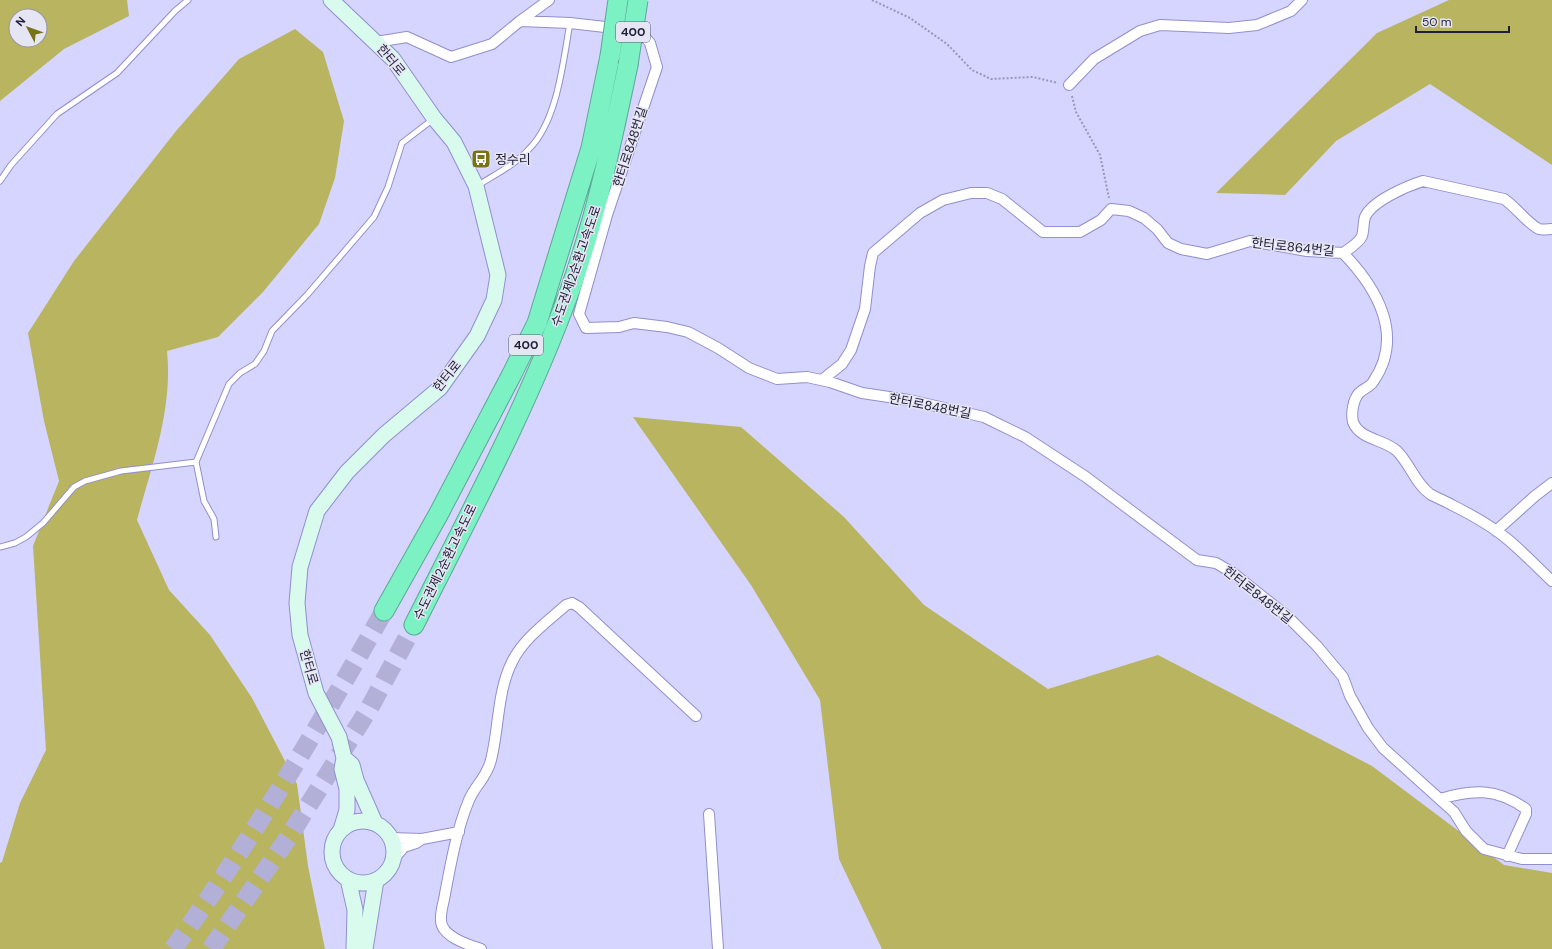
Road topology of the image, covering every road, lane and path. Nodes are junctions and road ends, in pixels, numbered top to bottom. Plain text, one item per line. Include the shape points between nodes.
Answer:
1 (188, 0) edge
2 (331, 0) edge
3 (549, 0) edge
4 (618, 0) edge
5 (638, 0) edge
6 (872, 0) edge
7 (1302, 0) edge
8 (520, 20) junction
9 (570, 23) junction
10 (376, 42) junction
11 (1069, 85) junction
12 (434, 118) junction
13 (0, 181) edge
14 (476, 186) junction
15 (1111, 209) junction
16 (1552, 229) edge
17 (1343, 253) junction
18 (822, 380) junction
19 (196, 462) junction
20 (1552, 483) edge
21 (1496, 531) junction
22 (216, 537) dead end
23 (0, 547) edge
24 (1552, 581) edge
25 (384, 611) tunnel mouth
26 (414, 625) tunnel mouth
27 (696, 716) dead end
28 (344, 758) junction
29 (1440, 799) junction
30 (709, 814) dead end
31 (375, 823) junction
32 (341, 830) junction
33 (459, 832) junction
34 (391, 838) junction
35 (422, 839) junction
36 (1507, 856) junction
37 (1552, 859) edge
38 (392, 861) junction
39 (348, 879) junction
40 (376, 880) junction
41 (354, 949) edge
42 (365, 949) edge
43 (481, 949) edge
44 (718, 949) edge

1 - 13 lane via 117,73 57,114
2 - 10 main road, 한터로
3 - 8 street
4 - 25 highway, 수도권제2순환고속도로 / 400, bridge via 610,56 591,148 537,323 438,515
5 - 26 highway, 수도권제2순환고속도로 / 400, bridge via 611,146 592,222 567,297 546,352 515,420
6 - 11 path via 910,18 947,44 972,70 991,79 1033,77
7 - 11 street via 1292,11 1257,25 1230,28 1160,25 1140,32 1094,59
8 - 9 street, 한터로848번길
8 - 10 street via 492,44 451,57 407,37
9 - 14 lane via 555,97 542,131 530,149 516,161
9 - 18 street, 한터로848번길 via 640,31 650,43 657,67 608,215 579,314 586,328 619,327 634,323 667,327 688,332 749,368 777,379 807,377
10 - 12 main road, 한터로 via 393,59
11 - 15 path via 1076,112 1100,155
12 - 14 main road, 한터로 via 454,142
12 - 19 lane via 402,143 388,187 374,217 307,295 272,330 264,351 255,364 240,373 229,384
14 - 28 main road, 한터로 via 498,274 494,300 477,336 440,388 384,435 347,472 317,511 300,567 297,604 300,635 316,693 339,737
15 - 17 street, 한터로864번길 via 1129,211 1144,218 1168,243 1181,249 1207,254 1250,241 1308,251
15 - 18 street via 1102,220 1080,232 1043,232 1002,199 987,193 970,193 943,200 920,213 873,253 865,309 851,350 842,364
16 - 17 street, 한터로864번길 via 1540,229 1531,224 1515,206 1504,199 1423,181 1390,195 1372,208 1365,217 1362,237
17 - 21 street via 1360,270 1378,298 1385,322 1385,360 1372,383 1358,394 1352,417 1354,424 1361,433 1384,442 1397,451 1418,482 1430,494
18 - 29 street, 한터로848번길 via 862,393 909,400 984,417 1025,437 1086,477 1197,560 1216,563 1233,573 1287,616 1317,646 1343,677 1350,696 1368,728 1383,748
19 - 22 lane via 204,501 214,519
19 - 23 lane via 121,471 85,481 74,487 26,537
20 - 21 street
21 - 24 street via 1506,537
27 - 33 street via 579,607 572,603 566,605 533,635 512,663 505,682 491,760 484,778 469,799
28 - 31 main road, 한터로 via 352,765
28 - 32 main road, 한터로 via 342,769 347,789 347,810
29 - 36 street, 한터로848번길 via 1484,849
29 - 36 street via 1482,791 1518,803 1526,809
30 - 44 street
31 - 32 main road via 358,821
31 - 34 main road
32 - 39 main road via 335,838 333,856 335,866
33 - 35 street
33 - 43 street via 440,920 452,936
34 - 35 street
34 - 38 main road via 394,847
35 - 38 street via 404,847
36 - 37 street, 한터로848번길
38 - 40 main road via 384,874
39 - 40 main road via 357,882
39 - 41 main road via 355,910
40 - 42 main road

